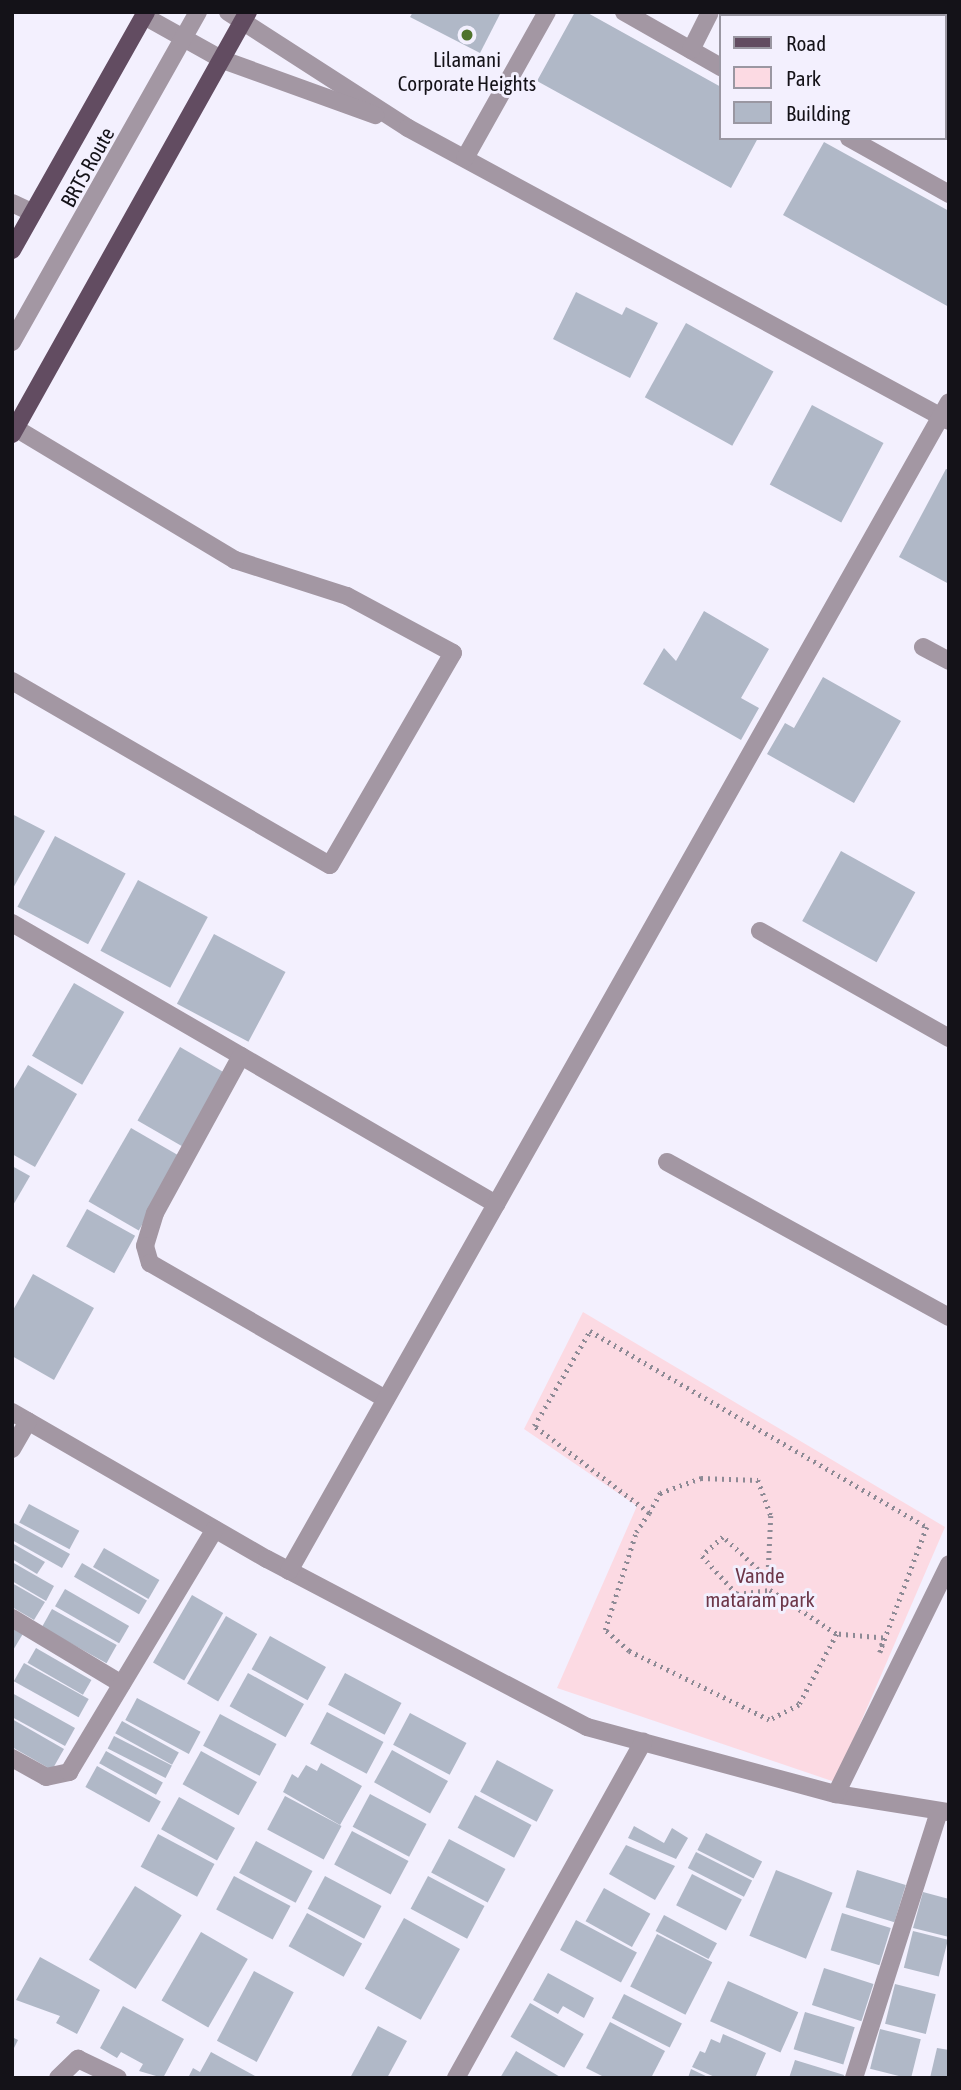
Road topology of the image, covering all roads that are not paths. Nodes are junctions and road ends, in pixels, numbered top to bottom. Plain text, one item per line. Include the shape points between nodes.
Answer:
1 (198, 12) edge
2 (547, 12) edge
3 (624, 12) edge
4 (710, 12) edge
5 (145, 14) edge
6 (240, 15) edge
7 (185, 38) junction
8 (691, 50) junction
9 (223, 60) junction
10 (720, 66) edge
11 (408, 128) junction
12 (871, 144) edge
13 (465, 158) junction
14 (949, 194) edge
15 (12, 203) edge
16 (33, 213) junction
17 (12, 250) edge
18 (12, 342) edge
19 (946, 413) edge
20 (14, 431) edge
21 (923, 647) dead end
22 (949, 662) edge
23 (12, 681) edge
24 (12, 923) edge
25 (760, 931) dead end
26 (949, 1038) edge
27 (241, 1056) junction
28 (667, 1162) dead end
29 (496, 1204) junction
30 (949, 1317) edge
31 (386, 1399) junction
32 (20, 1416) edge
33 (12, 1449) edge
34 (215, 1529) junction
35 (949, 1564) edge
36 (289, 1571) junction
37 (12, 1618) edge
38 (122, 1684) junction
39 (643, 1742) junction
40 (12, 1758) edge
41 (836, 1794) junction
42 (944, 1812) edge
43 (58, 2078) edge
44 (118, 2078) edge
45 (456, 2078) edge
46 (855, 2078) edge

1 - 7 street, BRTS Route
2 - 13 street
3 - 8 street
4 - 8 street
5 - 7 street
5 - 16 main road
6 - 9 main road
6 - 11 street
7 - 9 street
7 - 18 street, BRTS Route
8 - 10 street
9 - 11 street
9 - 20 main road
11 - 13 street
12 - 14 street
13 - 19 street
15 - 16 street
16 - 17 main road
19 - 29 street
20 - 23 street via 235,560 346,596 453,653 330,865
21 - 22 street
24 - 27 street
25 - 26 street
27 - 29 street
27 - 31 street via 155,1213 145,1246 150,1263
28 - 30 street
29 - 31 street
31 - 36 street
32 - 33 street
32 - 34 street
34 - 36 street
34 - 38 street
35 - 41 street
36 - 39 street via 587,1727
37 - 38 street
38 - 40 street via 60,1779
39 - 41 street
39 - 45 street
41 - 42 street
42 - 46 street
43 - 44 street via 78,2059

